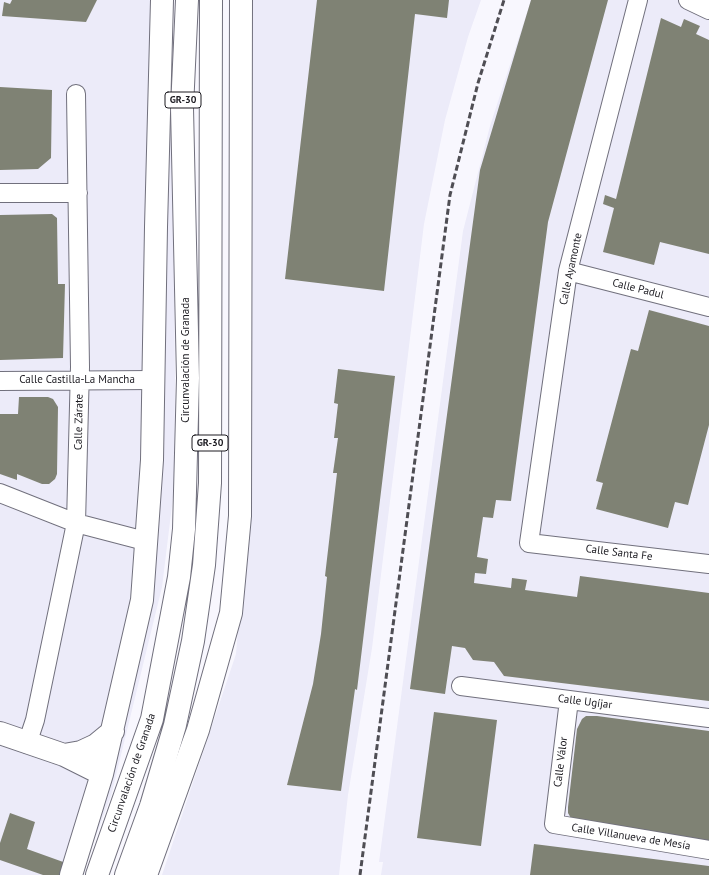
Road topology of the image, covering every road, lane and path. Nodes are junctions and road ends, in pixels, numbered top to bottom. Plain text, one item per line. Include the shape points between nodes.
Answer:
1 (162, 0) edge
2 (187, 0) edge
3 (211, 0) edge
4 (241, 0) edge
5 (638, 0) edge
6 (688, 0) edge
7 (709, 10) edge
8 (76, 94) dead end
9 (0, 193) edge
10 (78, 193) junction
11 (568, 271) junction
12 (709, 307) edge
13 (80, 380) junction
14 (153, 380) junction
15 (0, 381) edge
16 (0, 493) edge
17 (76, 523) junction
18 (145, 541) junction
19 (529, 543) joint
20 (709, 564) edge
21 (461, 686) dead end
22 (569, 700) junction
23 (709, 718) edge
24 (113, 731) junction
25 (0, 733) edge
26 (27, 744) junction
27 (64, 755) junction
28 (102, 774) junction
29 (554, 824) joint
30 (709, 850) edge
31 (71, 875) edge
32 (97, 875) edge
33 (126, 875) edge
34 (146, 875) edge

1 - 14 main road
2 - 32 main road, Circunvalación de Granada / GR-30 via 182,108 188,378 184,529 179,577 152,719
3 - 33 main road, GR-30 via 210,460 204,565 194,641 175,725 151,806
4 - 34 main road via 240,516 231,612 198,730
5 - 11 street, Calle Ayamonte
6 - 7 street
8 - 10 street, Calle Zárate
9 - 10 street
10 - 13 street, Calle Zárate
11 - 12 street, Calle Padul
11 - 19 street, Calle Ayamonte
13 - 14 street, Calle Castilla-La Mancha
13 - 15 street, Calle Castilla-La Mancha
13 - 17 street, Calle Zárate
14 - 18 main road via 152,460
16 - 17 street
17 - 18 street
17 - 26 street, Calle Zárate via 35,720
18 - 24 main road via 142,600
19 - 20 street, Calle Santa Fe
21 - 22 street, Calle Ugíjar
22 - 23 street, Calle Ugíjar
22 - 29 street, Calle Válor
24 - 27 main road via 96,745 81,752
24 - 28 main road
25 - 26 main road
26 - 27 main road
27 - 28 main road
28 - 31 main road
29 - 30 street, Calle Villanueva de Mesía

